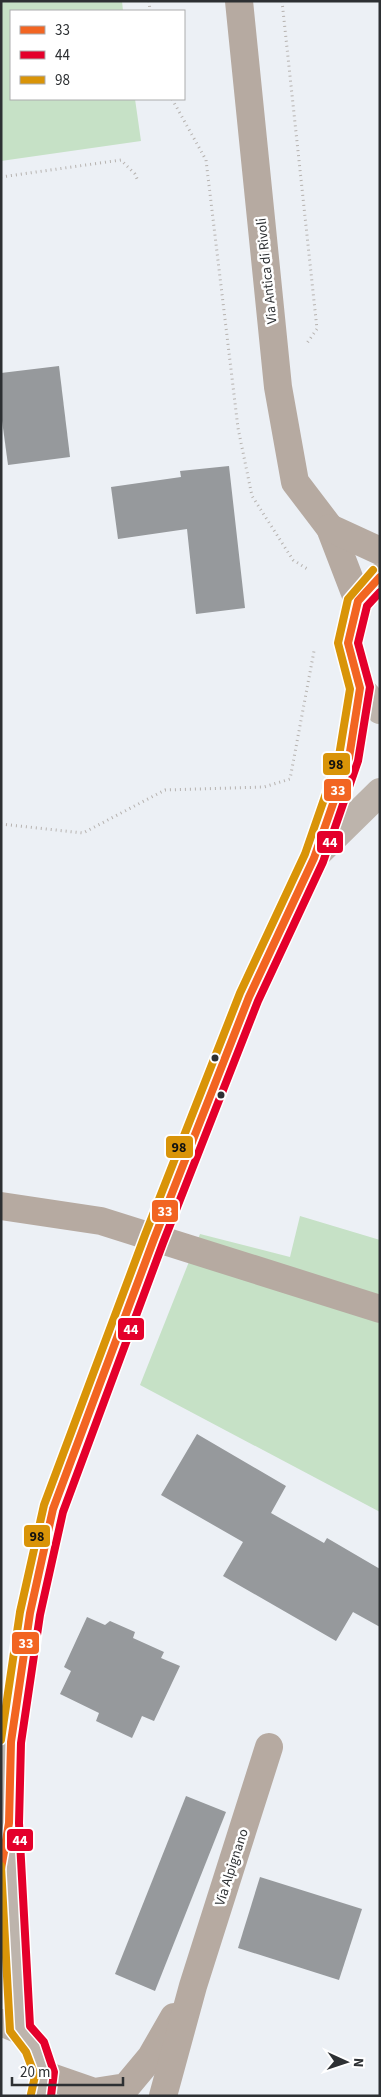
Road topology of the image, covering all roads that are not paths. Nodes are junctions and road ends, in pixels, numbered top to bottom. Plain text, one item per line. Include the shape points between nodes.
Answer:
1 (238, 1) edge
2 (330, 528) junction
3 (380, 551) edge
4 (380, 577) edge
5 (358, 601) junction
6 (360, 688) junction
7 (380, 710) edge
8 (380, 792) edge
9 (314, 858) junction
10 (1, 1206) edge
11 (154, 1239) junction
12 (380, 1309) edge
13 (269, 1747) dead end
14 (9, 1823) junction
15 (1, 1870) edge
16 (193, 1986) junction
17 (11, 2027) edge
18 (43, 2085) edge
19 (163, 2096) edge

1 - 2 street, Via Antica di Rivoli via 278,387 295,482
2 - 3 street
2 - 5 street
4 - 5 street
5 - 6 street via 348,642
6 - 7 street
6 - 9 street via 349,758
8 - 9 street
9 - 11 street via 249,997
10 - 11 street via 101,1221
11 - 12 street
11 - 14 street via 53,1509 30,1613 13,1732
13 - 16 street, Via Alpignano
14 - 15 street
14 - 17 street
16 - 18 street, Via Alpignano via 151,2056 126,2087 94,2092
16 - 19 street, Via Alpignano
17 - 18 street via 35,2047

